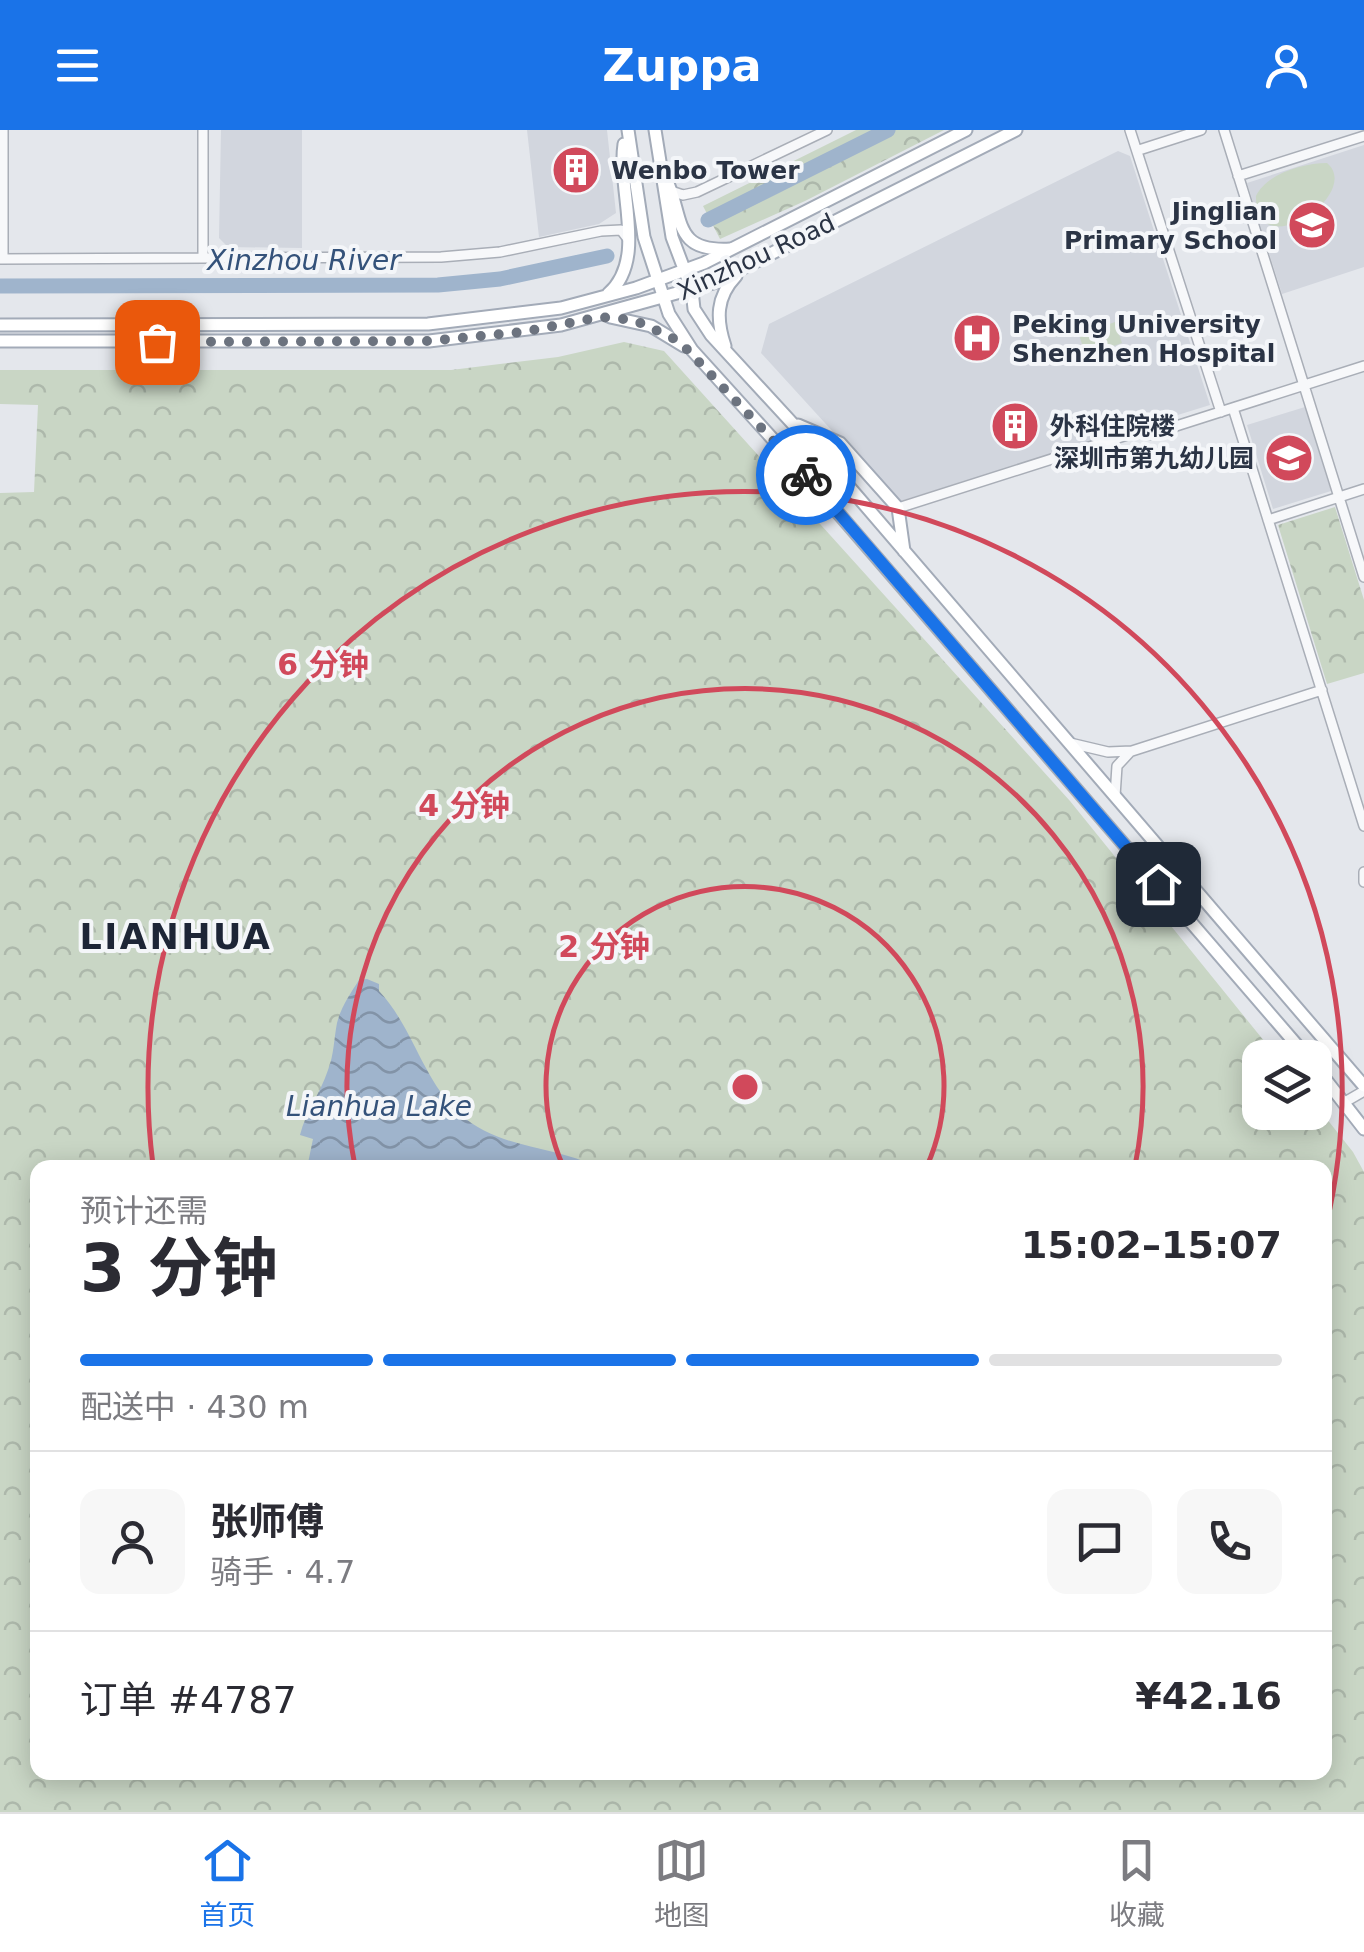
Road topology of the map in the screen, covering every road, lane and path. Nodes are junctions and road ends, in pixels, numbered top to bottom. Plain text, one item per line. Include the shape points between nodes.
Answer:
1 (3, 130) edge
2 (203, 130) edge
3 (627, 130) edge
4 (655, 130) edge
5 (827, 130) edge
6 (966, 130) edge
7 (1016, 130) edge
8 (1130, 130) edge
9 (1201, 130) edge
10 (1224, 130) edge
11 (1364, 136) edge
12 (1139, 150) junction
13 (660, 165) junction
14 (1238, 176) junction
15 (671, 190) junction
16 (697, 192) junction
17 (625, 208) junction
18 (677, 219) junction
19 (601, 231) junction
20 (628, 239) junction
21 (734, 249) junction
22 (203, 258) junction
23 (2, 259) edge
24 (743, 269) junction
25 (683, 271) junction
26 (658, 280) junction
27 (692, 290) junction
28 (598, 299) junction
29 (665, 299) junction
30 (600, 317) junction
31 (0, 326) edge
32 (0, 342) edge
33 (728, 355) junction
34 (700, 361) junction
35 (1364, 366) edge
36 (1304, 385) junction
37 (1233, 408) junction
38 (1221, 412) junction
39 (790, 422) junction
40 (1364, 489) edge
41 (1339, 497) junction
42 (898, 508) junction
43 (1268, 520) junction
44 (904, 551) junction
45 (1364, 576) edge
46 (1322, 690) junction
47 (1069, 742) junction
48 (1132, 751) junction
49 (1115, 796) junction
50 (1364, 826) edge
51 (1364, 872) edge
52 (1364, 882) edge
53 (1292, 1040) edge
54 (1332, 1086) edge
55 (1364, 1089) edge
56 (1345, 1102) junction
57 (1364, 1129) edge

1 - 23 street
2 - 22 street
3 - 17 main road
3 - 26 main road via 641,226
4 - 13 main road
5 - 16 street
6 - 21 main road, Xinzhou Road
7 - 24 main road, Xinzhou Road
8 - 12 street
9 - 12 street
10 - 14 street
11 - 14 street
12 - 38 street
13 - 15 main road
13 - 25 main road
14 - 36 street
15 - 16 street
15 - 18 main road
16 - 18 street
17 - 19 street via 619,221
17 - 20 main road
18 - 21 main road via 694,243
19 - 20 street via 621,230
19 - 22 street via 453,257
20 - 28 main road via 623,276
21 - 25 main road, Xinzhou Road
22 - 23 street
24 - 27 main road, Xinzhou Road
24 - 33 main road via 719,306
25 - 26 main road, Xinzhou Road
25 - 27 main road
26 - 28 main road, Xinzhou Road
26 - 29 main road
27 - 29 main road, Xinzhou Road
27 - 33 main road via 697,314
28 - 31 main road, Xinzhou Road via 428,324
29 - 30 main road, Xinzhou Road
29 - 34 main road
30 - 32 main road, Xinzhou Road via 428,341
30 - 34 main road via 666,332
33 - 39 main road
34 - 53 main road
35 - 36 street
36 - 37 street
36 - 41 street
37 - 38 street
37 - 43 street
38 - 42 street
39 - 42 main road via 840,443
39 - 44 main road
40 - 41 street
41 - 43 street
41 - 45 street
42 - 44 main road
43 - 46 street
44 - 47 main road
46 - 48 street
46 - 50 street
47 - 48 street
47 - 49 main road
48 - 49 street via 1118,763
49 - 55 main road
51 - 52 street
54 - 56 main road
55 - 56 street
56 - 57 main road

